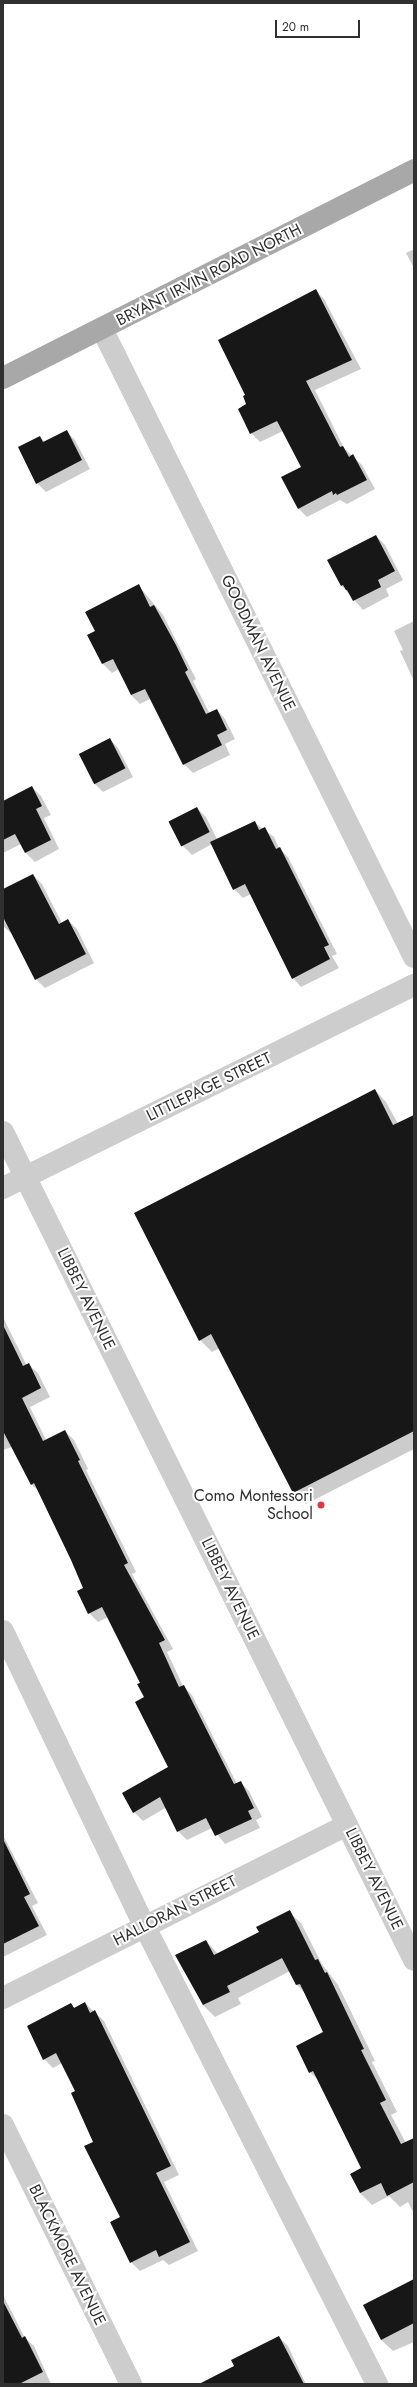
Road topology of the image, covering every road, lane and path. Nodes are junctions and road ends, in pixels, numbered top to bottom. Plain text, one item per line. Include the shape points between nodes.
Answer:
1 (414, 170) edge
2 (102, 329) junction
3 (3, 378) edge
4 (414, 957) edge
5 (414, 985) edge
6 (3, 1132) edge
7 (25, 1177) junction
8 (3, 1188) edge
9 (3, 1631) edge
10 (347, 1825) junction
11 (144, 1927) junction
12 (414, 1960) edge
13 (3, 1998) edge
14 (3, 2125) edge
15 (131, 2384) edge
16 (377, 2384) edge

1 - 2 main road, BRYANT IRVIN ROAD NORTH
2 - 3 main road, BRYANT IRVIN ROAD NORTH
2 - 4 street, GOODMAN AVENUE
5 - 7 street, LITTLEPAGE STREET
6 - 7 street, LIBBEY AVENUE
7 - 8 street, LITTLEPAGE STREET
7 - 10 street, LIBBEY AVENUE
9 - 11 street
10 - 11 street, HALLORAN STREET
10 - 12 street, LIBBEY AVENUE
11 - 13 street, HALLORAN STREET
11 - 16 street
14 - 15 street, BLACKMORE AVENUE

